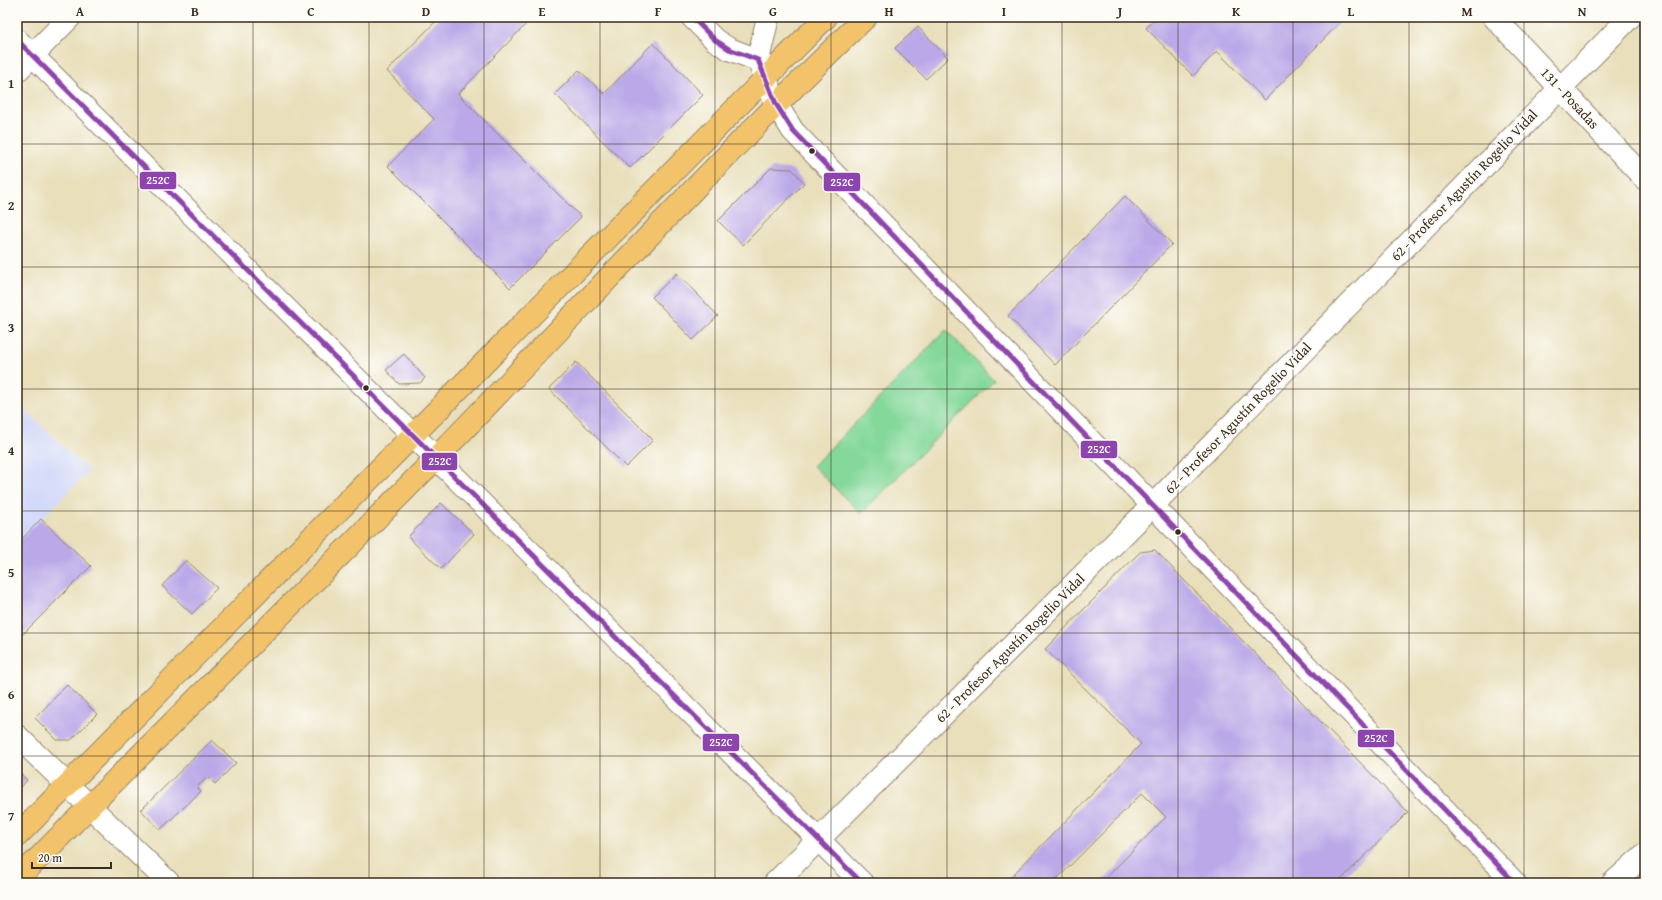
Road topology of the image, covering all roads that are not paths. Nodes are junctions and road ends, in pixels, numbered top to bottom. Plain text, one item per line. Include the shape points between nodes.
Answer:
1 (70, 17) edge
2 (692, 17) edge
3 (768, 17) edge
4 (826, 17) edge
5 (866, 17) edge
6 (1494, 17) edge
7 (1630, 17) edge
8 (17, 40) edge
9 (33, 55) junction
10 (761, 69) junction
11 (17, 71) edge
12 (1560, 87) junction
13 (776, 104) junction
14 (1645, 179) edge
15 (413, 435) junction
16 (436, 458) junction
17 (1153, 505) junction
18 (17, 736) edge
19 (68, 784) junction
20 (88, 806) junction
21 (17, 836) edge
22 (818, 839) junction
23 (1645, 854) edge
24 (17, 880) edge
25 (169, 883) edge
26 (775, 883) edge
27 (862, 883) edge
28 (1515, 883) edge
29 (1613, 883) edge

1 - 9 street
2 - 10 street via 715,40
3 - 10 street
4 - 10 main road
5 - 13 main road
6 - 12 street, 131 - Posadas
7 - 12 street, 62 - Profesor Agustín Rogelio Vidal
8 - 9 street
9 - 11 street
9 - 15 street
10 - 13 street
10 - 15 main road
12 - 14 street, 131 - Posadas
12 - 17 street, 62 - Profesor Agustín Rogelio Vidal
13 - 16 main road
13 - 17 street via 798,136
15 - 16 street
15 - 19 main road
16 - 20 main road
16 - 22 street
17 - 22 street, 62 - Profesor Agustín Rogelio Vidal
17 - 28 street
18 - 19 street
19 - 20 street
19 - 21 main road
20 - 24 main road
20 - 25 street
22 - 26 street, 62 - Profesor Agustín Rogelio Vidal
22 - 27 street
23 - 29 street

